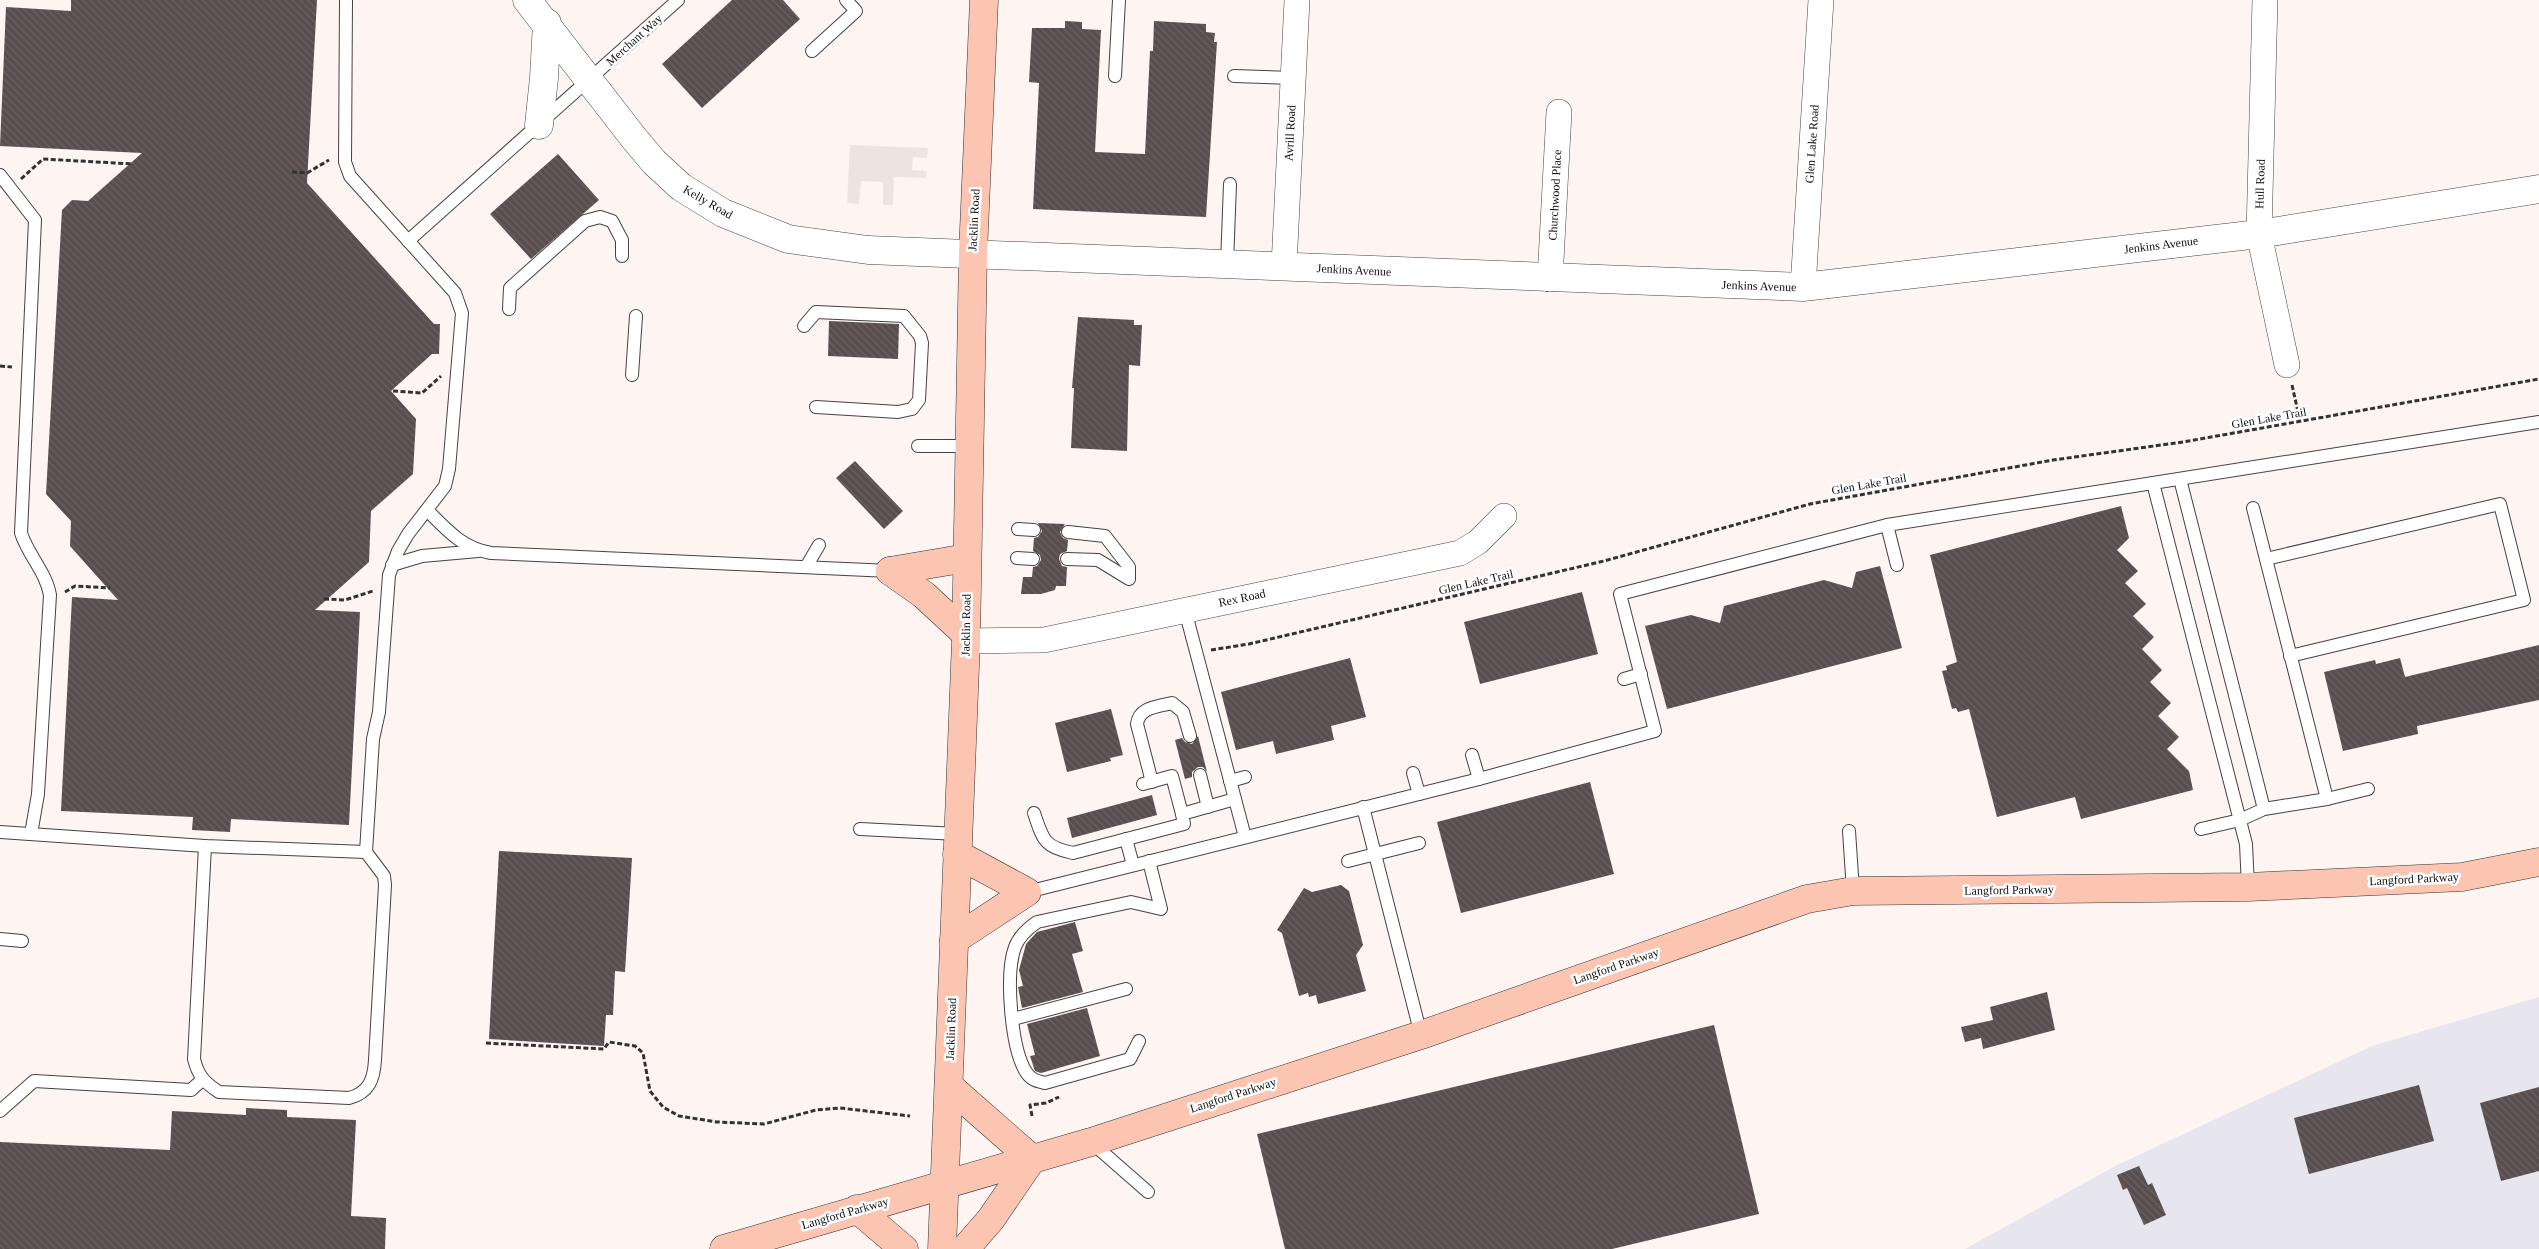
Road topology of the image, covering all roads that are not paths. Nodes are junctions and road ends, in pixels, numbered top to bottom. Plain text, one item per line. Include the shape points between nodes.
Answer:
1 (346, 0) edge
2 (527, 0) edge
3 (678, 0) edge
4 (846, 0) edge
5 (984, 0) edge
6 (1119, 0) edge
7 (1296, 0) edge
8 (1821, 0) edge
9 (2265, 0) edge
10 (547, 23) junction
11 (812, 51) dead end
12 (1115, 76) dead end
13 (1234, 76) dead end
14 (1293, 78) junction
15 (589, 81) junction
16 (1559, 112) dead end
17 (539, 125) junction
18 (0, 175) edge
19 (1230, 184) dead end
20 (2539, 189) edge
21 (2259, 234) junction
22 (408, 241) junction
23 (972, 253) junction
24 (622, 256) dead end
25 (1227, 264) junction
26 (1284, 266) junction
27 (1550, 279) junction
28 (1803, 287) junction
29 (509, 309) dead end
30 (636, 316) dead end
31 (804, 326) dead end
32 (2287, 365) road end
33 (632, 375) dead end
34 (816, 407) dead end
35 (2539, 422) edge
36 (918, 446) dead end
37 (968, 446) junction
38 (2180, 479) junction
39 (2153, 483) junction
40 (2253, 508) dead end
41 (427, 510) junction
42 (1504, 516) dead end
43 (1887, 525) junction
44 (1018, 529) dead end
45 (1034, 530) dead end
46 (1068, 532) dead end
47 (818, 545) dead end
48 (478, 551) junction
49 (967, 558) junction
50 (1017, 558) dead end
51 (1033, 558) dead end
52 (1067, 559) dead end
53 (2266, 559) junction
54 (392, 565) junction
55 (1897, 565) dead end
56 (806, 567) junction
57 (890, 571) junction
58 (1185, 610) junction
59 (966, 638) junction
60 (2290, 656) junction
61 (1641, 674) junction
62 (1624, 679) dead end
63 (1190, 736) dead end
64 (1472, 754) dead end
65 (1413, 773) dead end
66 (1200, 775) dead end
67 (1245, 776) dead end
68 (1479, 778) junction
69 (1230, 780) junction
70 (2368, 788) dead end
71 (1419, 794) junction
72 (1235, 799) junction
73 (2326, 799) junction
74 (1208, 807) junction
75 (1363, 808) junction
76 (2264, 809) junction
77 (1034, 813) dead end
78 (1182, 814) junction
79 (2240, 820) junction
80 (860, 829) dead end
81 (2201, 829) dead end
82 (1849, 831) dead end
83 (0, 832) edge
84 (31, 834) junction
85 (1245, 837) junction
86 (1126, 839) junction
87 (1419, 843) dead end
88 (958, 844) junction
89 (205, 846) junction
90 (366, 852) junction
91 (1375, 855) junction
92 (1149, 861) junction
93 (1348, 862) dead end
94 (2539, 862) edge
95 (1133, 865) junction
96 (2248, 887) junction
97 (1854, 891) junction
98 (1027, 892) junction
99 (0, 939) edge
100 (22, 940) dead end
101 (954, 940) junction
102 (1126, 989) dead end
103 (1013, 1019) junction
104 (1421, 1035) junction
105 (1139, 1041) dead end
106 (202, 1080) junction
107 (950, 1087) junction
108 (0, 1111) edge
109 (1091, 1142) junction
110 (1032, 1159) junction
111 (945, 1184) junction
112 (1148, 1192) dead end
113 (857, 1209) junction
114 (724, 1249) edge
115 (904, 1249) edge
116 (942, 1249) edge
117 (965, 1249) edge

1 - 22 lane via 345,162 357,186
2 - 10 street, Kelly Road
3 - 15 lane, Merchant Way
4 - 11 lane via 856,11
5 - 23 main road, Jacklin Road
6 - 12 lane
7 - 14 street, Avrill Road
8 - 28 street, Glen Lake Road
9 - 21 street, Hull Road
10 - 15 street, Kelly Road
10 - 17 street
13 - 14 lane
14 - 26 street, Avrill Road
15 - 17 lane, Merchant Way
15 - 23 street, Kelly Road via 654,162 681,187 723,212 788,239 868,250
16 - 27 street, Churchwood Place
17 - 22 lane, Merchant Way
18 - 84 lane via 35,220 36,237 21,533 48,584 49,602 38,794
19 - 25 lane
20 - 21 street, Jenkins Avenue
21 - 28 street, Jenkins Avenue
21 - 32 street, Hull Road
22 - 41 lane via 459,299 462,313 450,469 445,486
23 - 25 street, Jenkins Avenue
23 - 37 main road, Jacklin Road
24 - 29 lane via 622,240 612,221 600,217 585,221 510,288
25 - 26 street, Jenkins Avenue
26 - 27 street, Jenkins Avenue
27 - 28 street, Jenkins Avenue
30 - 33 lane
31 - 34 lane via 816,312 904,316 922,343 919,400 912,409 898,412
35 - 38 lane
36 - 37 lane
37 - 49 main road, Jacklin Road
38 - 39 lane
38 - 76 lane
39 - 43 lane
39 - 79 lane
40 - 53 lane
41 - 48 lane via 453,536
41 - 54 lane via 408,534
42 - 58 street, Rex Road via 1478,542 1460,552
43 - 55 lane
43 - 61 lane via 1620,594
44 - 45 lane
46 - 52 lane via 1105,536 1129,567 1129,579 1098,560
47 - 56 lane
48 - 54 lane via 422,556
48 - 56 lane
49 - 57 main road
49 - 59 main road, Jacklin Road
50 - 51 lane
53 - 60 lane
53 - 60 lane via 2500,504 2524,600
54 - 90 lane via 379,712 373,739
56 - 57 lane
57 - 59 main road via 924,595
58 - 59 street, Rex Road via 1044,640
58 - 69 lane
59 - 88 main road, Jacklin Road
60 - 73 lane
61 - 62 lane
61 - 68 lane via 1656,731
63 - 78 lane via 1183,712 1172,703 1141,712 1138,716 1147,783 1172,776
64 - 68 lane
65 - 71 lane
66 - 74 lane
67 - 69 lane
68 - 71 lane
69 - 72 lane
70 - 73 lane
71 - 75 lane
72 - 74 lane
72 - 85 lane
73 - 76 lane
74 - 78 lane
75 - 85 lane
75 - 91 lane
76 - 79 lane
77 - 86 lane via 1043,840 1056,850 1073,853
78 - 86 lane via 1184,824
79 - 81 lane
79 - 96 lane via 2246,844
80 - 88 lane
82 - 97 lane
83 - 84 lane
84 - 89 lane
85 - 92 lane
86 - 95 lane
87 - 91 lane
88 - 98 main road
88 - 101 main road, Jacklin Road
89 - 90 lane
89 - 106 lane via 194,1059
90 - 106 lane via 384,876 385,885 371,1082 358,1096 349,1098 219,1092
91 - 93 lane
91 - 104 lane
92 - 95 lane
92 - 103 lane via 1162,909 1131,902 1037,922 1025,930 1015,947 1010,969
94 - 96 main road, Langford Parkway via 2462,877
95 - 98 lane
96 - 97 main road, Langford Parkway
97 - 104 main road, Langford Parkway via 1807,899
98 - 101 main road
99 - 100 lane
101 - 107 main road, Jacklin Road
102 - 103 lane
103 - 105 lane via 1025,1071 1033,1080 1045,1083 1130,1059
104 - 109 main road, Langford Parkway
106 - 108 lane via 191,1090 34,1081
107 - 110 main road
107 - 111 main road, Jacklin Road
109 - 110 main road, Langford Parkway
109 - 112 lane
110 - 111 main road, Langford Parkway
110 - 117 main road via 991,1219
111 - 113 main road, Langford Parkway
111 - 116 main road, Jacklin Road
113 - 114 main road, Langford Parkway
113 - 115 main road

